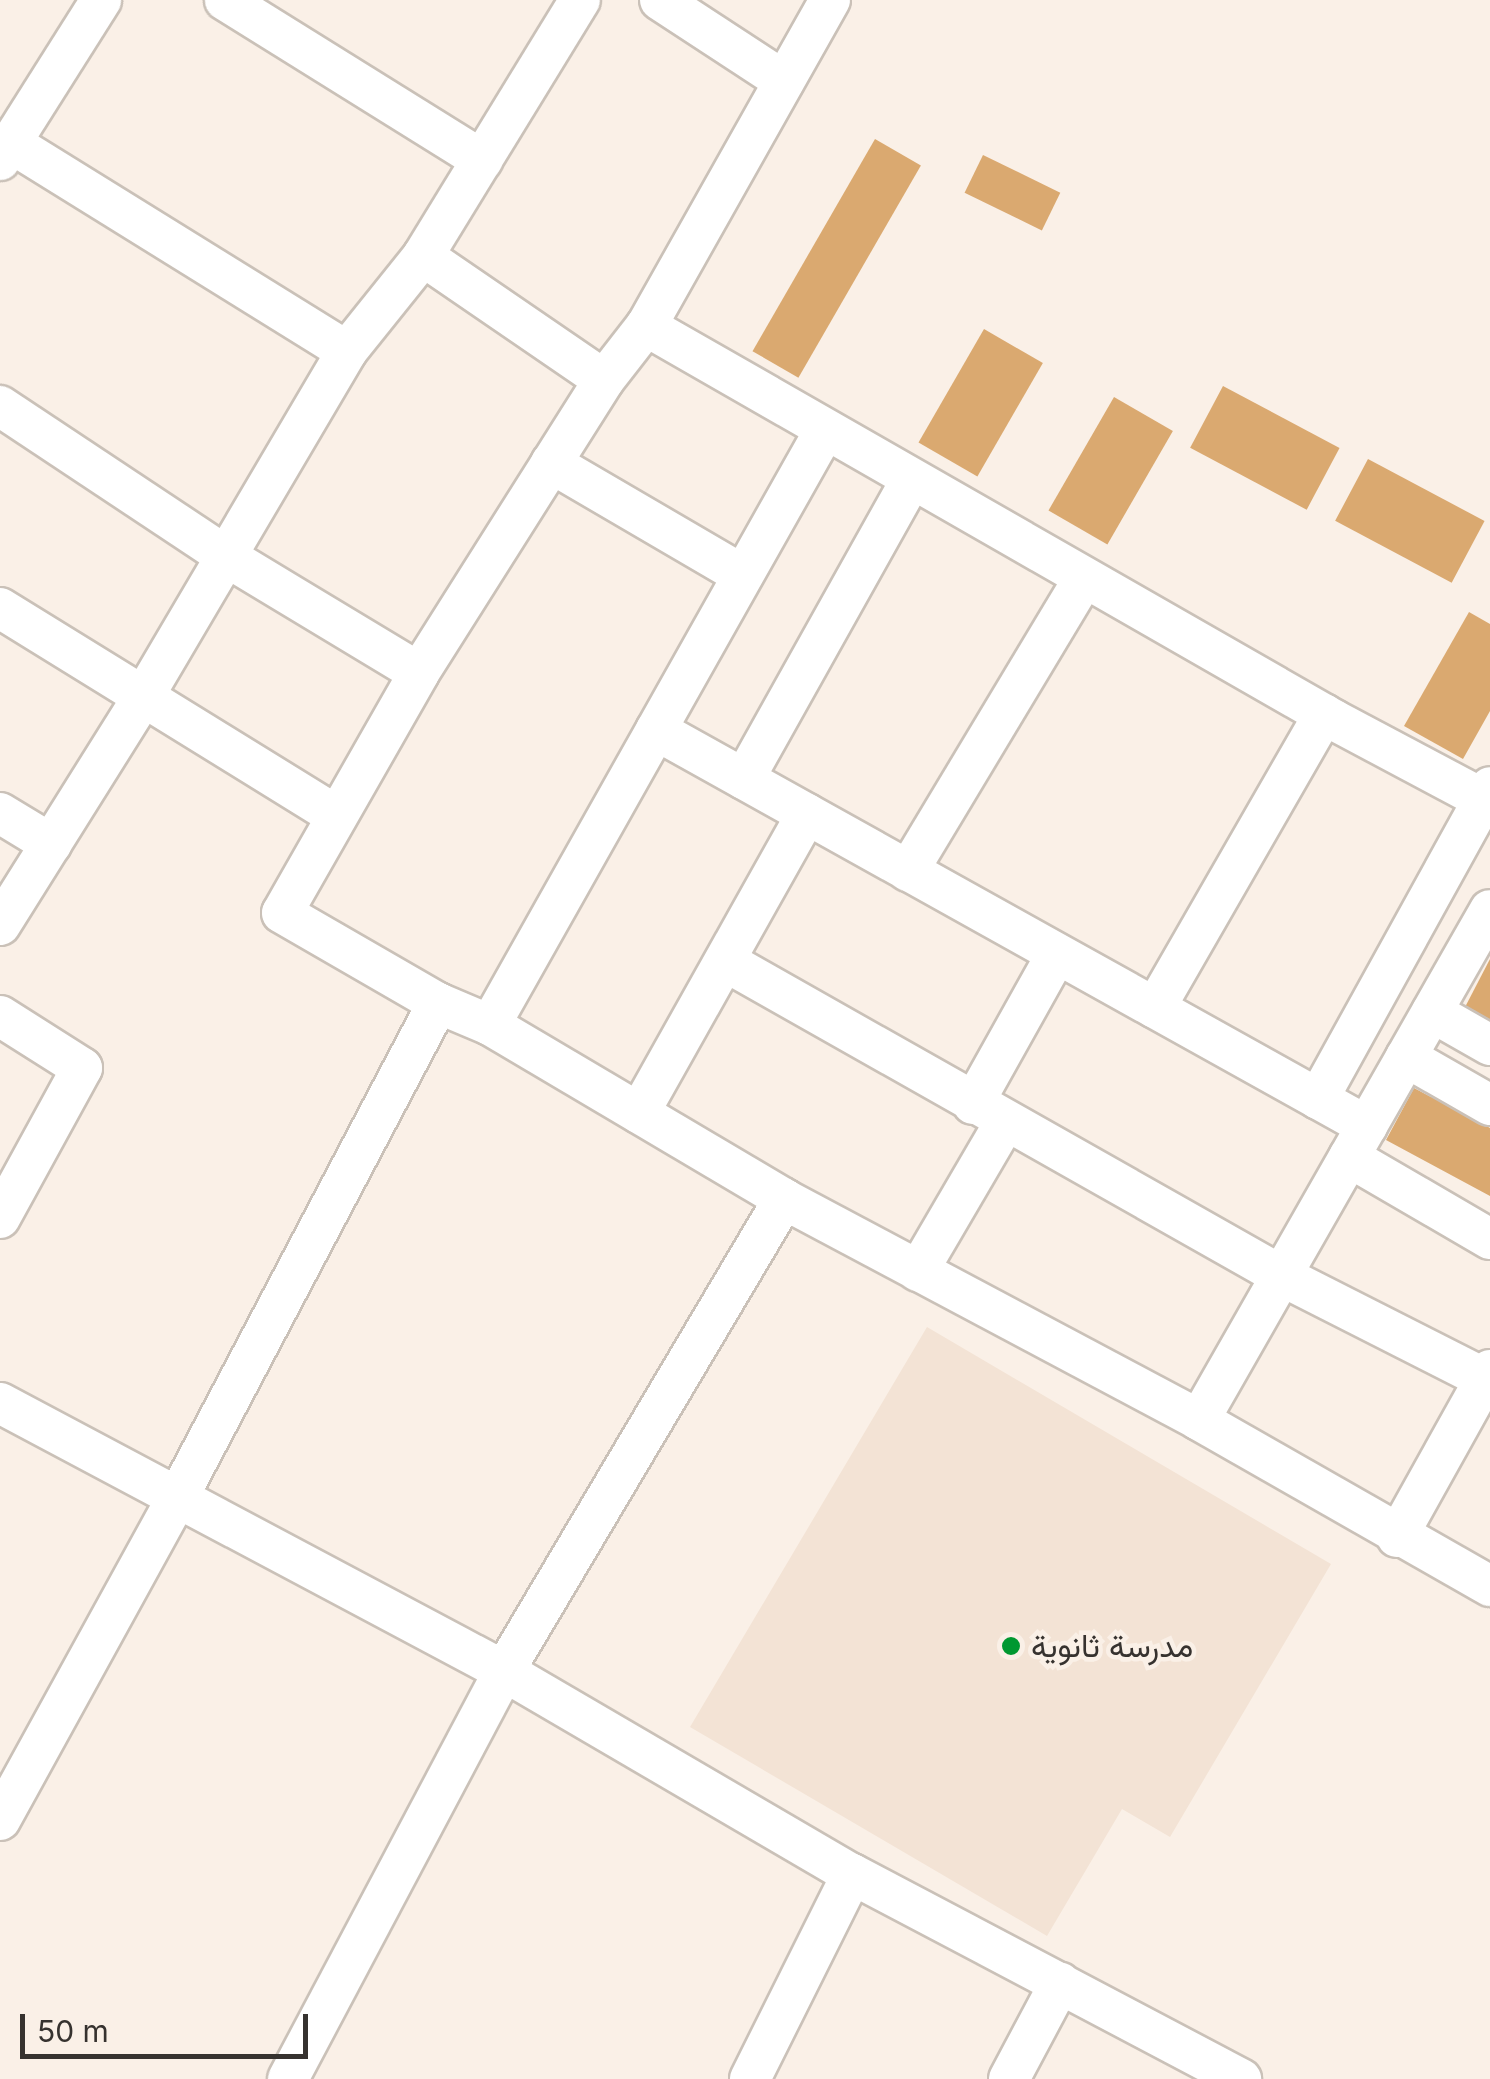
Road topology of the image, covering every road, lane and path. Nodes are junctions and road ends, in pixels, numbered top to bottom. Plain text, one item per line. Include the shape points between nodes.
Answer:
1 (102, 0) edge
2 (226, 0) edge
3 (580, 0) edge
4 (660, 0) edge
5 (830, 0) edge
6 (784, 81) junction
7 (5, 151) edge
8 (482, 160) junction
9 (424, 256) junction
10 (646, 326) junction
11 (347, 351) junction
12 (604, 380) junction
13 (0, 406) edge
14 (824, 430) junction
15 (551, 463) junction
16 (911, 480) junction
17 (227, 557) junction
18 (743, 575) junction
19 (1084, 578) junction
20 (0, 608) edge
21 (419, 673) junction
22 (145, 694) junction
23 (1324, 714) junction
24 (656, 730) junction
25 (744, 779) junction
26 (1488, 796) edge
27 (0, 814) edge
28 (808, 814) junction
29 (337, 816) junction
30 (52, 844) junction
31 (908, 871) junction
32 (1488, 917) edge
33 (0, 925) edge
34 (1057, 954) junction
35 (725, 961) junction
36 (438, 1003) junction
37 (1155, 1008) junction
38 (1432, 1012) junction
39 (0, 1016) edge
40 (490, 1025) junction
41 (1490, 1045) edge
42 (1406, 1057) junction
43 (1318, 1099) junction
44 (1490, 1105) edge
45 (989, 1113) junction
46 (639, 1114) junction
47 (1358, 1142) junction
48 (784, 1200) junction
49 (1, 1212) edge
50 (1490, 1239) edge
51 (918, 1270) junction
52 (1282, 1276) junction
53 (1487, 1374) edge
54 (0, 1403) edge
55 (1199, 1420) junction
56 (179, 1494) junction
57 (1397, 1537) junction
58 (1490, 1586) edge
59 (504, 1671) junction
60 (0, 1820) edge
61 (852, 1874) junction
62 (1060, 1982) junction
63 (288, 2079) edge
64 (750, 2079) edge
65 (1009, 2079) edge
66 (1242, 2079) edge

1 - 7 street
2 - 8 street
3 - 8 street
4 - 6 street
5 - 6 street
6 - 10 street
7 - 11 street
8 - 9 street
9 - 11 street
9 - 12 street
10 - 12 street
10 - 14 street
11 - 17 street
12 - 15 street
13 - 17 street
14 - 16 street
14 - 18 street
15 - 18 street
15 - 21 street
16 - 19 street
16 - 25 street
17 - 21 street
17 - 22 street
18 - 24 street
19 - 23 street
19 - 31 street
20 - 22 street
21 - 29 street
22 - 29 street
22 - 30 street
23 - 26 street
23 - 37 street
24 - 25 street
24 - 40 street
25 - 28 street
26 - 43 street
27 - 30 street
28 - 31 street
28 - 35 street
29 - 36 street via 282,913
30 - 33 street
31 - 34 street
32 - 38 street
34 - 37 street
34 - 45 street
35 - 45 street
35 - 46 street
36 - 40 street
36 - 56 street
37 - 43 street
38 - 41 street
38 - 42 street
39 - 49 street via 82,1068
40 - 46 street
42 - 44 street
42 - 47 street
43 - 47 street
45 - 51 street
45 - 52 street
46 - 48 street
47 - 50 street
47 - 52 street
48 - 51 street
48 - 59 street
51 - 55 street
52 - 53 street
52 - 55 street
53 - 57 street
54 - 56 street
55 - 57 street
56 - 59 street
56 - 60 street
57 - 58 street
59 - 61 street
59 - 63 street
61 - 62 street
61 - 64 street
62 - 65 street
62 - 66 street

